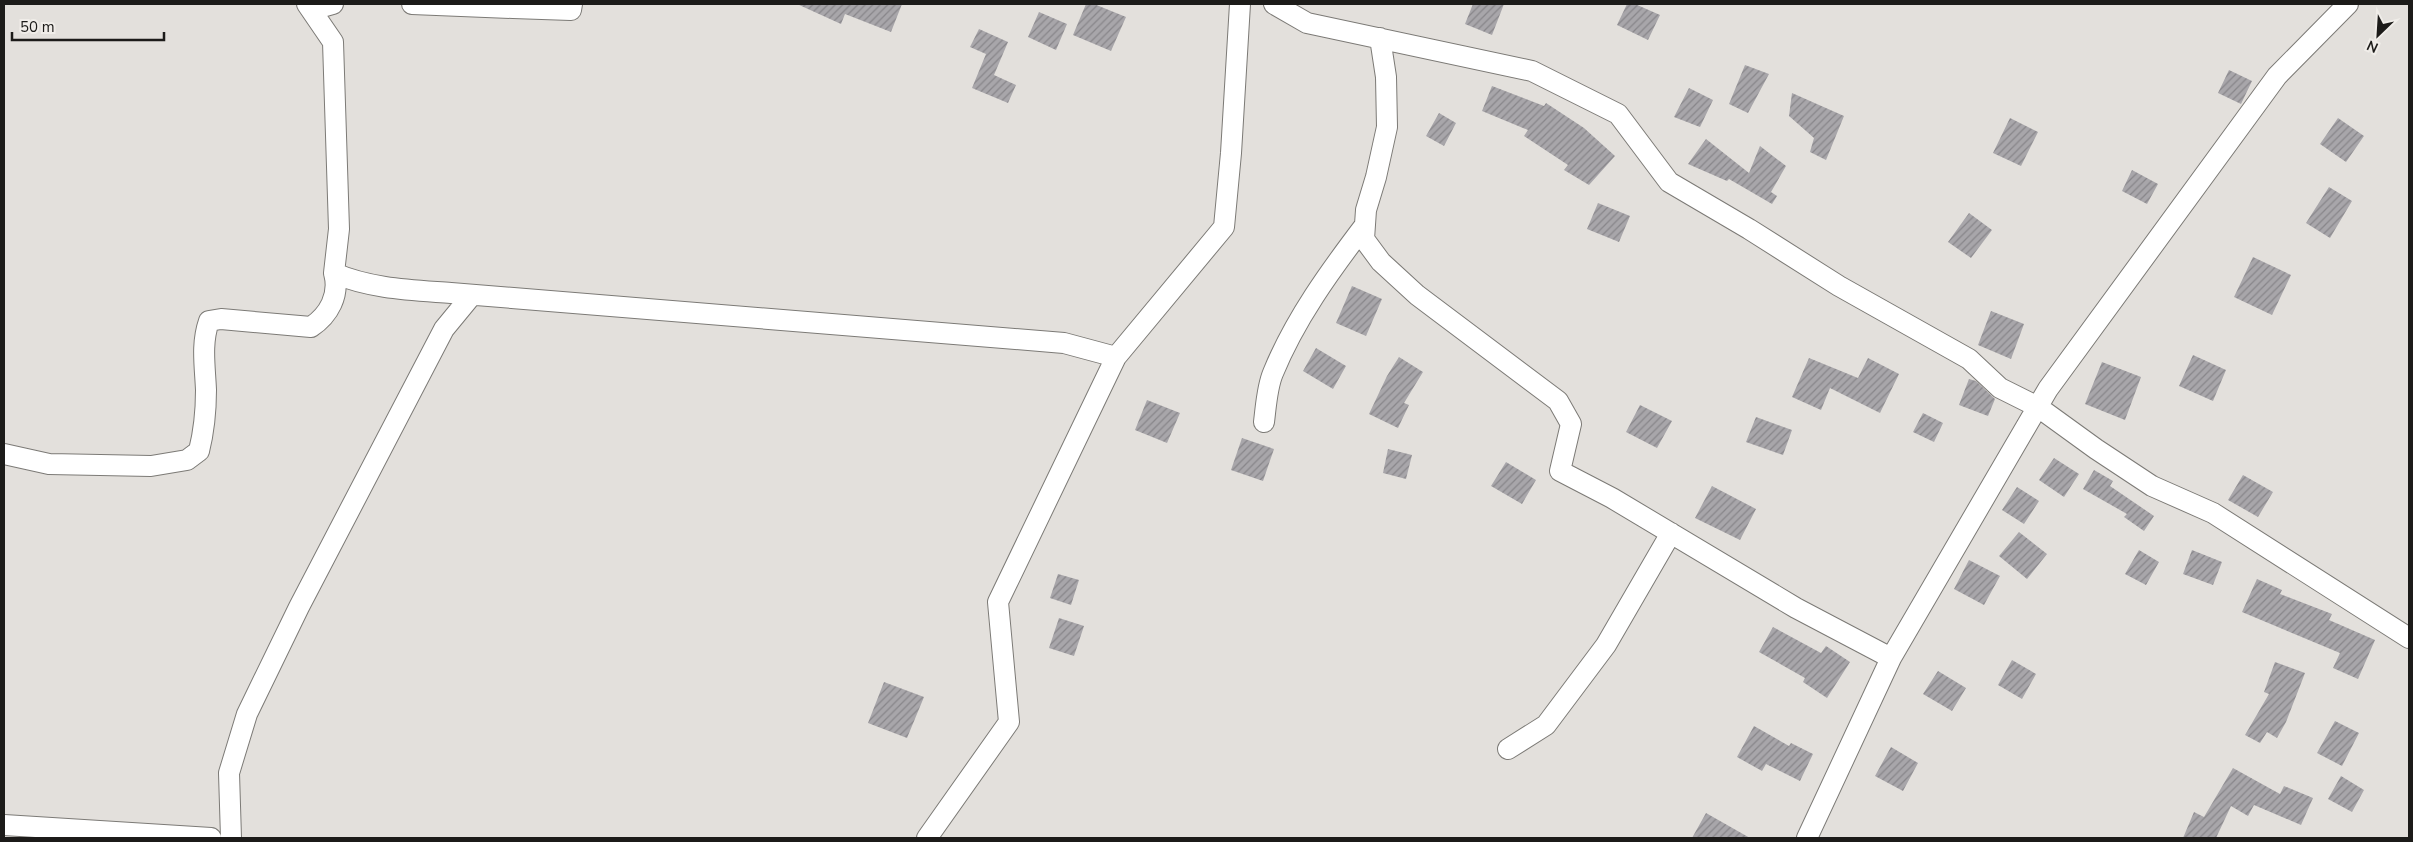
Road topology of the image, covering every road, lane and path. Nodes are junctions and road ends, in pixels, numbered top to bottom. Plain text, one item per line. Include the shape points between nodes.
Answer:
1 (333, 4) edge
2 (412, 4) edge
3 (572, 4) edge
4 (1240, 4) edge
5 (1274, 4) edge
6 (2348, 4) edge
7 (513, 6) edge
8 (309, 7) edge
9 (1380, 38) junction
10 (1365, 225) junction
11 (334, 273) junction
12 (472, 295) junction
13 (1116, 358) junction
14 (2038, 407) junction
15 (1264, 422) dead end
16 (4, 454) edge
17 (1671, 534) junction
18 (2409, 638) edge
19 (1891, 658) junction
20 (1508, 749) dead end
21 (4, 825) edge
22 (211, 838) edge
23 (231, 838) edge
24 (927, 838) edge
25 (1807, 838) edge

1 - 8 street
2 - 7 street
3 - 7 street via 571,10
4 - 13 street via 1224,227
5 - 9 street via 1307,23
6 - 14 street via 2276,76
8 - 11 street via 333,42 339,229
9 - 10 street via 1386,77 1386,127
9 - 14 street via 1532,71 1618,114 1669,182 1839,286 1969,359 2000,388
10 - 15 street via 1302,316 1272,374
10 - 17 street via 1364,239 1381,262 1417,295 1558,401 1571,424 1560,471
11 - 12 street via 386,288
11 - 16 street via 338,285 331,306 323,319 311,327 221,319 210,321 203,354 204,428 199,451 187,460 151,466 95,466 49,464
12 - 13 street via 1064,343
12 - 23 street via 440,337 299,607 248,714 229,773
13 - 24 street via 998,602 1009,722
14 - 18 street via 2152,486 2213,513
14 - 19 street
17 - 19 street via 1796,608
17 - 20 street via 1606,645 1546,725
19 - 25 street
21 - 22 street

